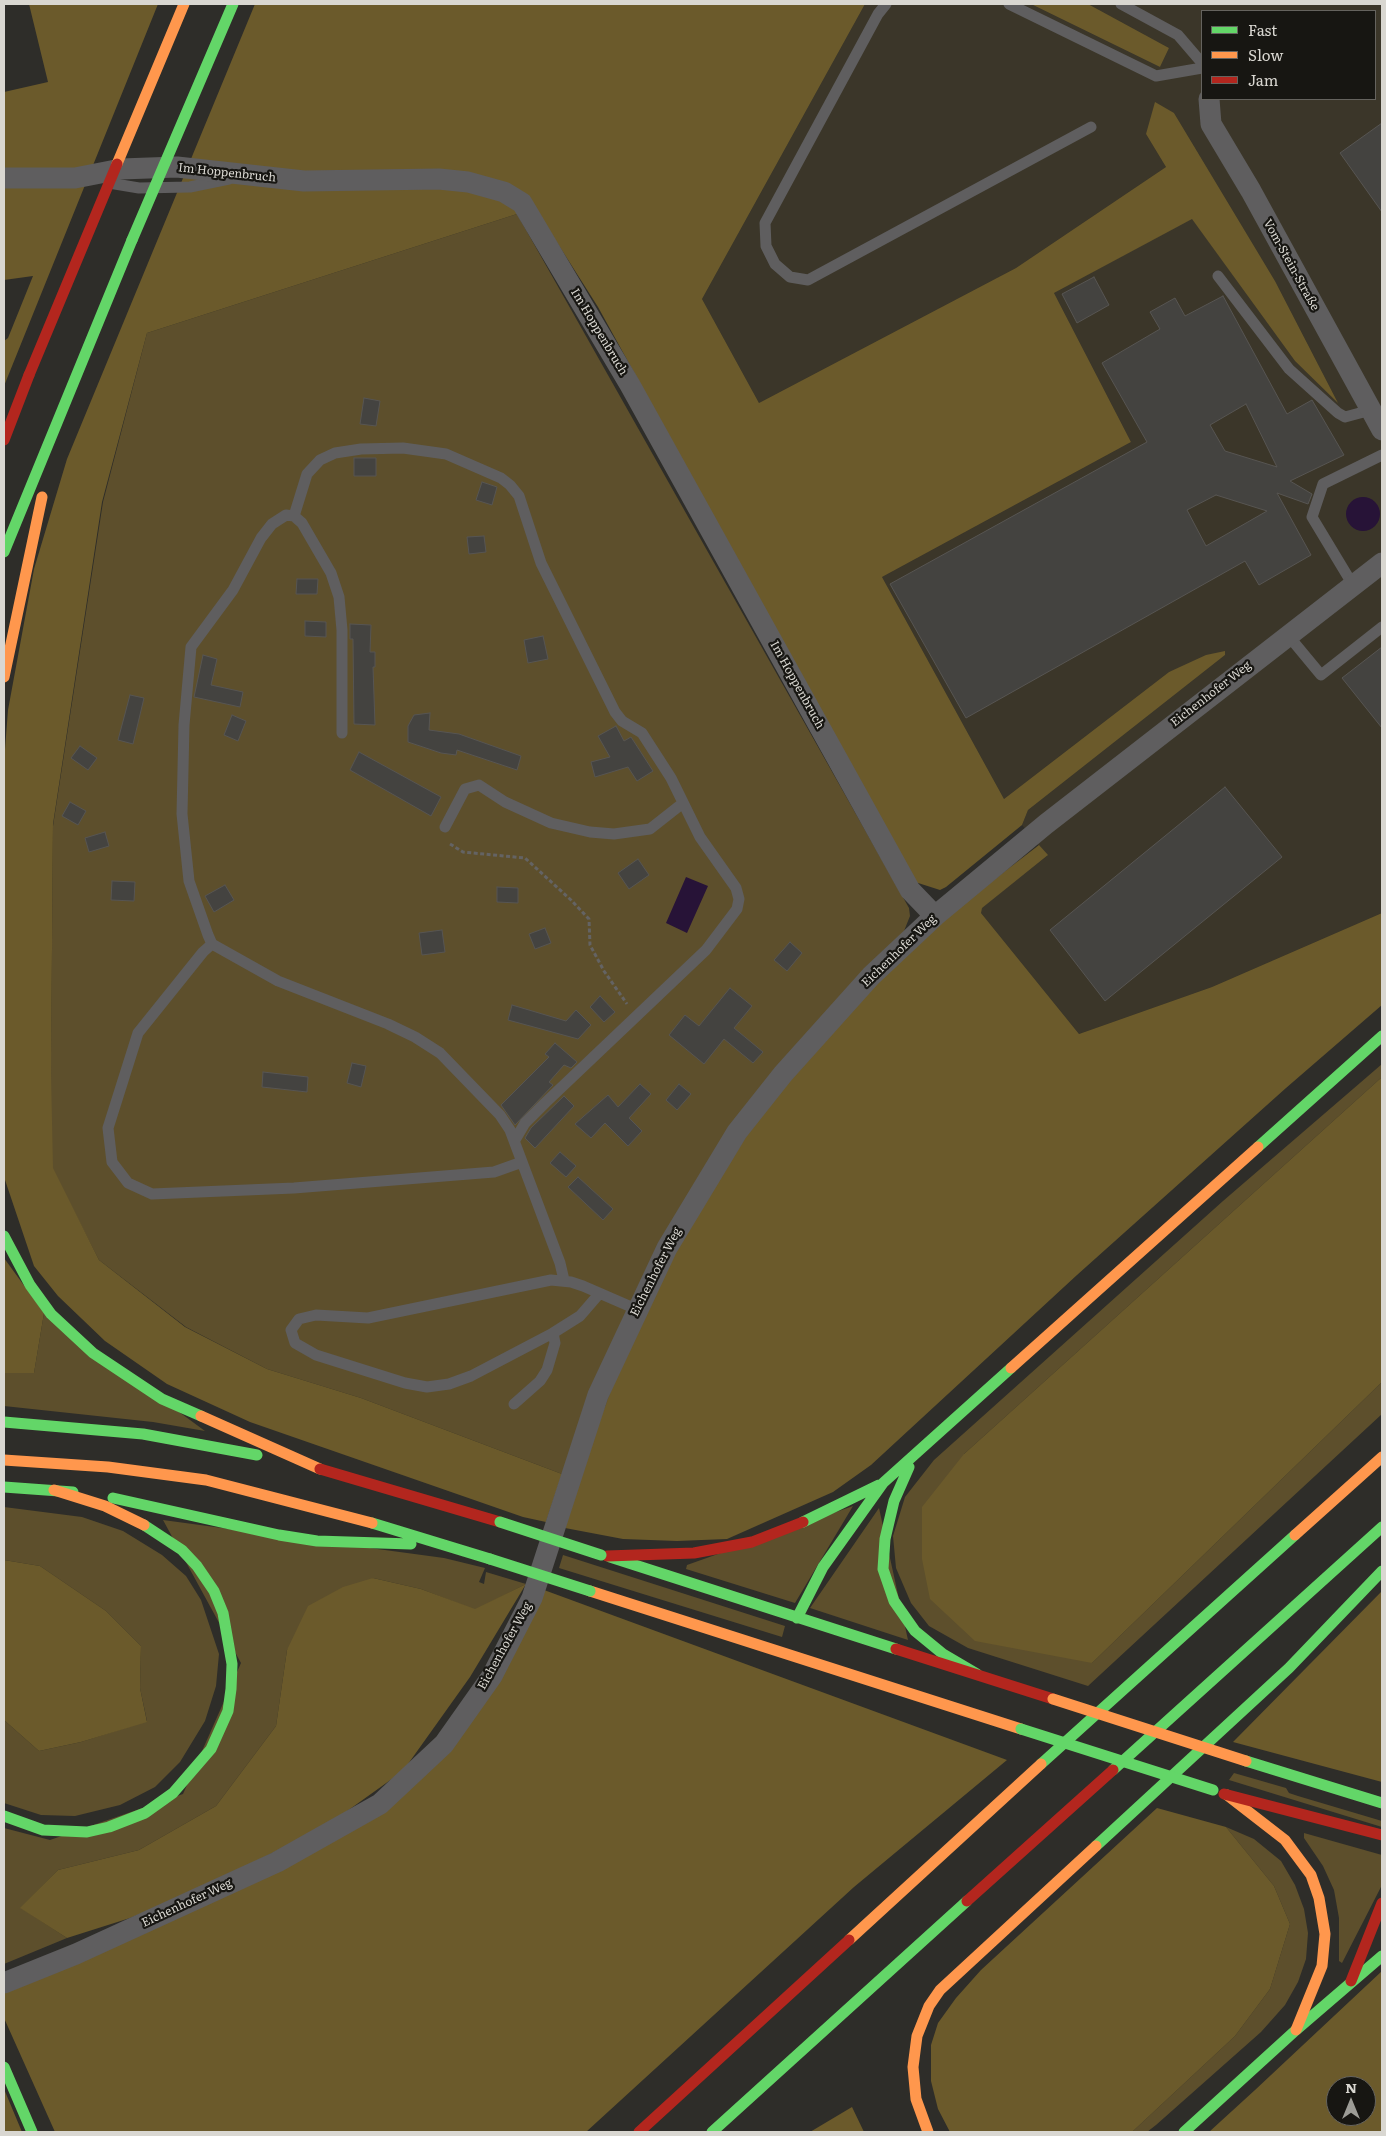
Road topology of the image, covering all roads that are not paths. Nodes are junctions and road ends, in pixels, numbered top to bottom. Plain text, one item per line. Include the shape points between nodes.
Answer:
1 (184, 4) edge
2 (233, 4) edge
3 (886, 4) edge
4 (1009, 4) edge
5 (1121, 4) edge
6 (1201, 62) edge
7 (1201, 68) edge
8 (1209, 100) edge
9 (1091, 127) dead end
10 (4, 178) edge
11 (1218, 276) dead end
12 (70, 391) junction
13 (1371, 410) junction
14 (1382, 430) edge
15 (4, 440) edge
16 (1382, 455) edge
17 (294, 516) junction
18 (4, 552) edge
19 (1382, 562) edge
20 (1353, 585) junction
21 (1382, 628) edge
22 (1287, 634) junction
23 (4, 677) edge
24 (342, 733) dead end
25 (683, 803) junction
26 (445, 827) dead end
27 (935, 916) junction
28 (212, 944) junction
29 (1382, 1036) edge
30 (514, 1140) junction
31 (522, 1162) junction
32 (4, 1236) edge
33 (564, 1280) junction
34 (599, 1294) junction
35 (636, 1309) junction
36 (553, 1333) junction
37 (514, 1404) dead end
38 (4, 1422) edge
39 (913, 1457) junction
40 (1382, 1457) edge
41 (4, 1460) edge
42 (320, 1470) junction
43 (883, 1483) junction
44 (4, 1487) edge
45 (54, 1490) junction
46 (1382, 1527) edge
47 (444, 1544) junction
48 (604, 1555) junction
49 (1382, 1571) edge
50 (796, 1623) junction
51 (793, 1642) dead end
52 (797, 1657) junction
53 (977, 1674) junction
54 (1227, 1795) junction
55 (1382, 1802) edge
56 (4, 1816) edge
57 (1382, 1835) edge
58 (1382, 1903) edge
59 (1382, 1956) edge
60 (4, 1983) edge
61 (1350, 1984) junction
62 (1296, 2030) junction
63 (4, 2067) edge
64 (32, 2132) edge
65 (639, 2132) edge
66 (712, 2132) edge
67 (928, 2132) edge
68 (1184, 2132) edge

1 - 15 main road, bridge
2 - 12 main road, bridge
3 - 9 lane via 765,224 766,246 775,264 790,277 808,280
4 - 7 lane via 1156,76
5 - 6 lane via 1178,35
8 - 13 street, Vom-Stein-Straße via 1210,124 1251,191
10 - 27 street, Im Hoppenbruch via 75,178 121,169 178,167 304,181 439,179 468,182 504,192 522,203 630,386 910,890
11 - 13 lane via 1289,369 1338,413 1345,417
12 - 18 main road
12 - 23 main road via 33,530
13 - 14 street, Vom-Stein-Straße
16 - 20 lane via 1323,484 1312,516
17 - 24 lane via 302,523 331,573 339,597
17 - 25 lane via 307,474 320,460 335,453 361,449 422,450 446,454 501,478 519,496 541,563 615,712 622,721 642,733
17 - 28 lane via 286,515 272,524 232,590 191,647 184,725 182,814 189,881
19 - 20 street, Eichenhofer Weg
20 - 22 street, Eichenhofer Weg
21 - 22 lane via 1321,675
22 - 27 street, Eichenhofer Weg
25 - 26 lane via 650,829 614,834 590,832 551,823 504,802 479,785 465,789
25 - 30 lane via 700,836 736,888 737,909 706,950 524,1123
27 - 35 street, Eichenhofer Weg via 819,1031 737,1132 667,1248
28 - 30 lane via 278,980 352,1008 429,1045 500,1115
28 - 31 lane via 138,1033 108,1128 112,1162 128,1183 152,1194 294,1188 494,1172
29 - 39 main road
30 - 31 lane
31 - 33 lane
32 - 42 main road via 30,1284 51,1314 93,1353 162,1399
33 - 34 lane
33 - 36 lane via 534,1282 368,1318 316,1315 299,1319 291,1330 296,1343 316,1355 427,1387 449,1384 470,1376
34 - 35 lane
34 - 36 lane via 580,1316
35 - 60 street, Eichenhofer Weg via 598,1395 532,1598 492,1676 444,1744 380,1804 277,1862 76,1954
36 - 37 lane via 555,1343 547,1370 540,1381
38 - 42 main road via 143,1434 215,1446
39 - 43 main road
39 - 53 main road via 894,1501 884,1539 884,1569 894,1601 914,1631 943,1654
40 - 65 main road via 1117,1694
41 - 47 main road via 108,1467 206,1480
42 - 48 main road, bridge
43 - 48 main road via 793,1527 752,1542 694,1553
43 - 50 main road via 823,1567
44 - 45 main road
45 - 47 main road via 131,1501 316,1541
45 - 56 main road via 105,1506 137,1521 182,1550 197,1566 214,1591 229,1638 232,1664 230,1696 220,1732 207,1755 173,1793 145,1813 87,1832 43,1830
46 - 66 main road
47 - 52 main road, bridge
48 - 50 main road
49 - 67 main road via 1289,1668 940,1990 929,2006 918,2036 913,2067 916,2099
50 - 53 main road
51 - 52 main road
52 - 54 main road, bridge
53 - 55 main road, bridge
54 - 57 main road
54 - 62 main road via 1285,1840 1311,1875 1319,1898 1325,1934 1322,1966
58 - 61 main road
59 - 61 main road
61 - 62 main road
62 - 68 main road
63 - 64 main road

